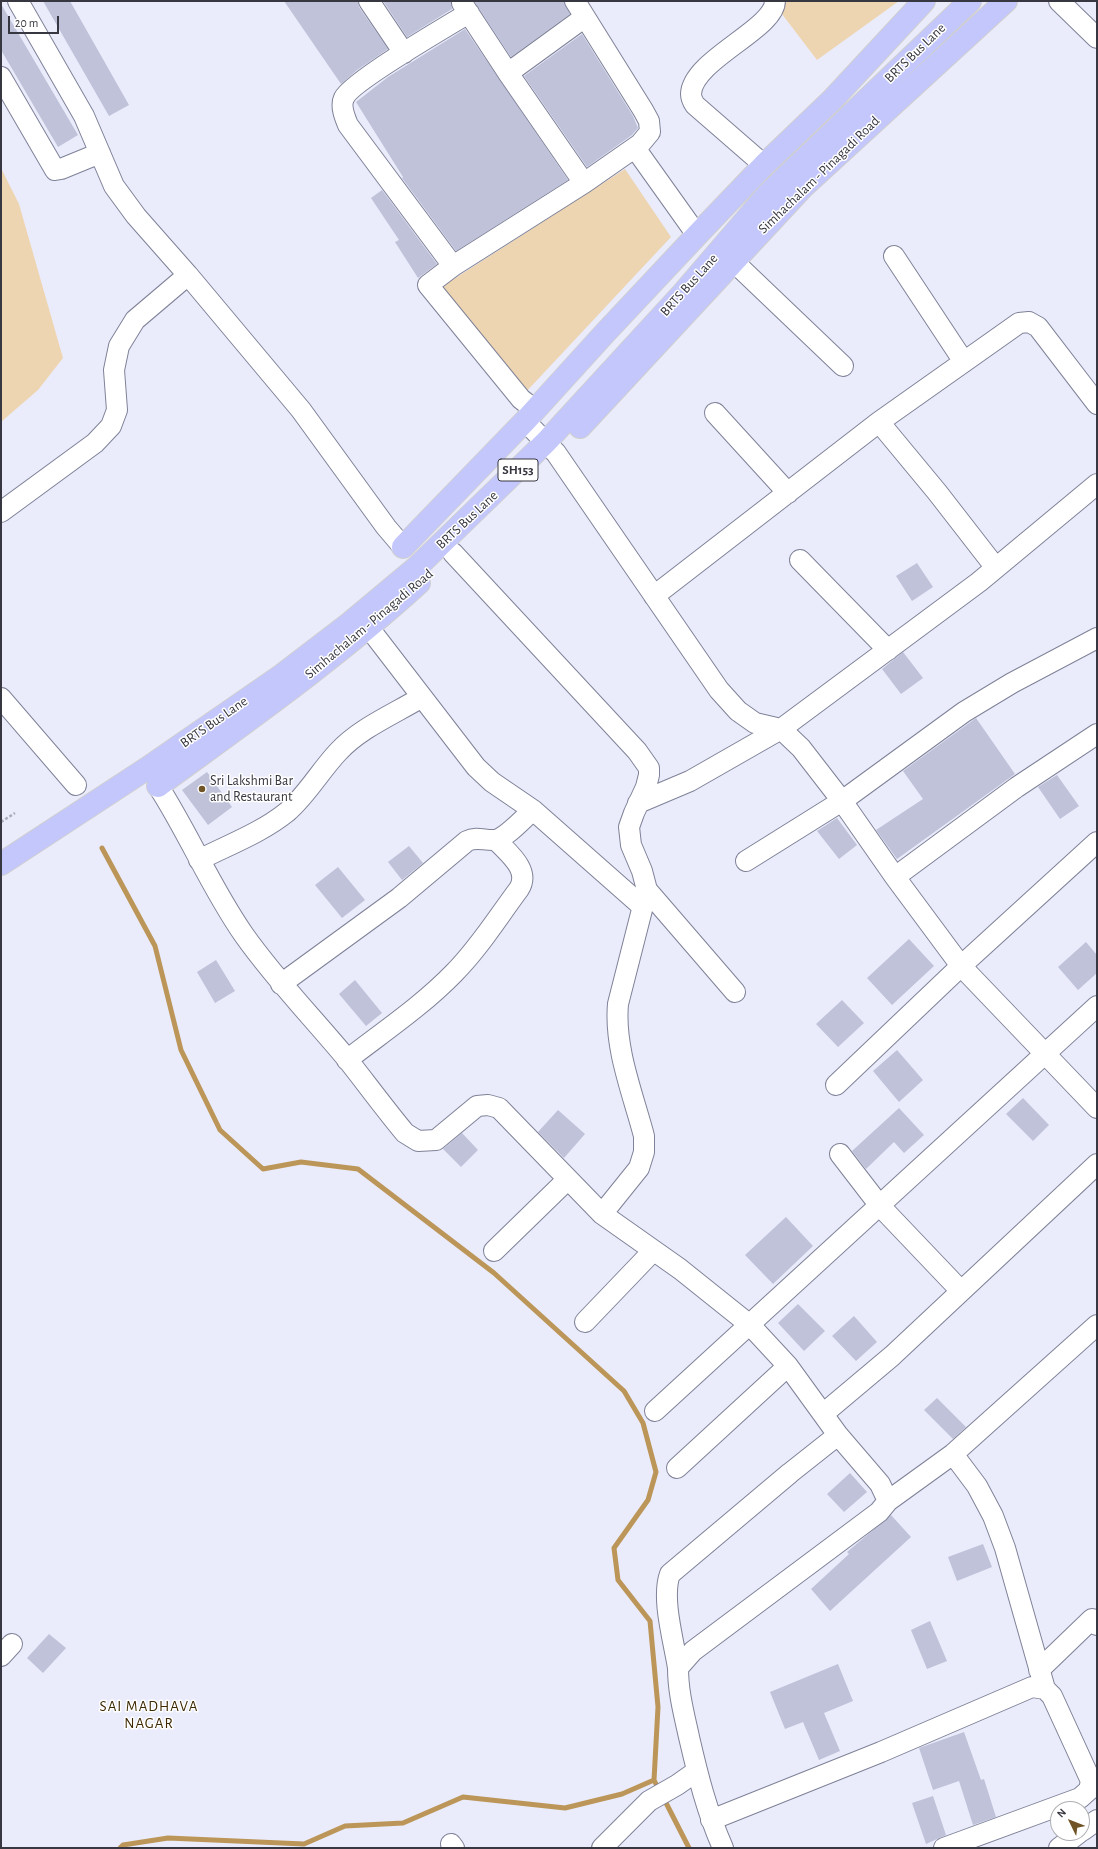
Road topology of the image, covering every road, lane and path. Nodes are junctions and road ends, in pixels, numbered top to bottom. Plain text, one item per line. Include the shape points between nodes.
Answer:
1 (18, 1) edge
2 (369, 1) edge
3 (775, 1) edge
4 (924, 1) edge
5 (970, 1) edge
6 (1006, 1) edge
7 (1059, 1) edge
8 (465, 7) edge
9 (580, 9) edge
10 (1097, 38) edge
11 (404, 53) junction
12 (508, 73) junction
13 (1, 78) edge
14 (635, 148) junction
15 (100, 153) junction
16 (764, 165) junction
17 (584, 183) junction
18 (697, 236) junction
19 (894, 256) dead end
20 (733, 261) junction
21 (453, 266) junction
22 (188, 275) junction
23 (964, 362) junction
24 (843, 366) dead end
25 (1097, 404) edge
26 (715, 413) dead end
27 (530, 415) junction
28 (879, 422) junction
29 (551, 448) junction
30 (1097, 484) edge
31 (788, 493) junction
32 (1, 512) edge
33 (403, 547) joint
34 (453, 553) junction
35 (800, 560) dead end
36 (996, 568) junction
37 (654, 596) junction
38 (368, 628) junction
39 (1097, 638) edge
40 (888, 650) junction
41 (422, 697) junction
42 (1, 698) edge
43 (781, 729) junction
44 (1097, 734) edge
45 (76, 785) dead end
46 (158, 786) joint
47 (842, 801) junction
48 (638, 803) junction
49 (532, 810) junction
50 (15, 813) dead end
51 (1, 822) edge
52 (496, 840) junction
53 (1097, 842) edge
54 (199, 860) junction
55 (746, 861) dead end
56 (1, 864) edge
57 (895, 877) junction
58 (645, 898) junction
59 (961, 966) junction
60 (281, 984) junction
61 (735, 992) dead end
62 (1097, 1006) edge
63 (1044, 1054) junction
64 (347, 1060) junction
65 (836, 1085) dead end
66 (1097, 1108) edge
67 (840, 1154) dead end
68 (1097, 1164) edge
69 (568, 1179) junction
70 (880, 1206) junction
71 (602, 1214) junction
72 (494, 1251) dead end
73 (653, 1251) junction
74 (961, 1291) junction
75 (585, 1322) dead end
76 (750, 1325) junction
77 (1097, 1325) edge
78 (788, 1366) junction
79 (655, 1410) dead end
80 (823, 1414) junction
81 (838, 1435) junction
82 (953, 1454) junction
83 (676, 1468) dead end
84 (888, 1500) junction
85 (1097, 1625) edge
86 (678, 1668) junction
87 (1042, 1680) junction
88 (697, 1771) junction
89 (711, 1820) junction
90 (1069, 1841) edge
91 (602, 1848) edge
92 (723, 1848) edge
93 (944, 1848) edge
94 (1059, 1848) edge

1 - 15 street via 84,116
2 - 11 street
3 - 16 street via 770,16 705,68 694,83 691,95 695,105
4 - 16 main road via 832,100
5 - 29 main road, BRTS Bus Lane / SH153 via 768,194
6 - 20 main road, Simhachalam - Pinagadi Road via 802,188
7 - 10 street
8 - 11 street
8 - 12 street
9 - 12 street
9 - 14 street via 649,121 650,132
11 - 21 street via 351,89 343,99 343,112 348,125
12 - 17 street
13 - 15 street via 55,170
14 - 17 street
14 - 18 street
15 - 22 street via 114,186
16 - 18 main road
17 - 21 street
18 - 27 main road
19 - 23 street
20 - 24 street
20 - 29 main road, Simhachalam - Pinagadi Road
21 - 27 street via 428,285 521,399
22 - 32 street via 135,320 119,346 114,370 117,410 111,426 95,443
22 - 33 street via 301,410
23 - 25 street via 1019,323 1029,322 1038,327
23 - 28 street
26 - 31 street
27 - 29 street
27 - 33 main road
28 - 31 street
28 - 36 street
29 - 34 main road, Simhachalam - Pinagadi Road
29 - 37 street
29 - 56 main road, BRTS Bus Lane / SH153 via 417,567 282,675 146,769
30 - 36 street
31 - 37 street
34 - 38 main road, Simhachalam - Pinagadi Road
34 - 48 street via 645,761 649,774
35 - 40 street
36 - 40 street
37 - 43 street via 719,690 738,711 755,723
38 - 41 street
38 - 46 main road, Simhachalam - Pinagadi Road via 267,707
39 - 47 street via 1012,683 964,712
40 - 43 street
41 - 49 street via 476,767 492,782
41 - 54 street via 362,732 339,751 303,796 286,812
42 - 45 street
43 - 47 street via 801,748
43 - 48 street via 690,781
44 - 57 street via 1017,787
46 - 54 street
47 - 55 street
47 - 57 street
48 - 58 street via 629,827 631,845 642,871
49 - 52 street
49 - 58 street
50 - 51 path
52 - 60 street via 477,838 467,841 399,898
52 - 64 street via 522,871 523,883 519,889 455,973
53 - 59 street
54 - 60 street via 244,935
57 - 59 street
58 - 61 street
58 - 71 street via 618,1004 616,1022 618,1040 644,1136 644,1152 639,1168
59 - 63 street
59 - 65 street
60 - 64 street
62 - 63 street
63 - 66 street
63 - 70 street
64 - 69 street via 405,1133 418,1141 436,1140 477,1106 488,1105 499,1108
67 - 70 street
68 - 74 street
69 - 71 street
69 - 72 street
70 - 74 street
70 - 76 street
71 - 73 street
73 - 75 street
73 - 76 street via 680,1269
74 - 80 street via 892,1356
76 - 78 street
76 - 79 street
77 - 82 street
78 - 80 street
78 - 83 street
80 - 81 street
81 - 84 street via 880,1484
81 - 86 street via 670,1574 666,1584 667,1600
82 - 84 street
82 - 87 street via 977,1486 993,1516 1005,1548
84 - 86 street via 879,1512 693,1651
85 - 87 street via 1092,1619
86 - 88 street via 678,1687
87 - 89 street via 1032,1687 881,1752
87 - 93 street via 1092,1781 1089,1790 1080,1798
88 - 89 street
88 - 91 street via 649,1801
89 - 92 street
90 - 94 street

